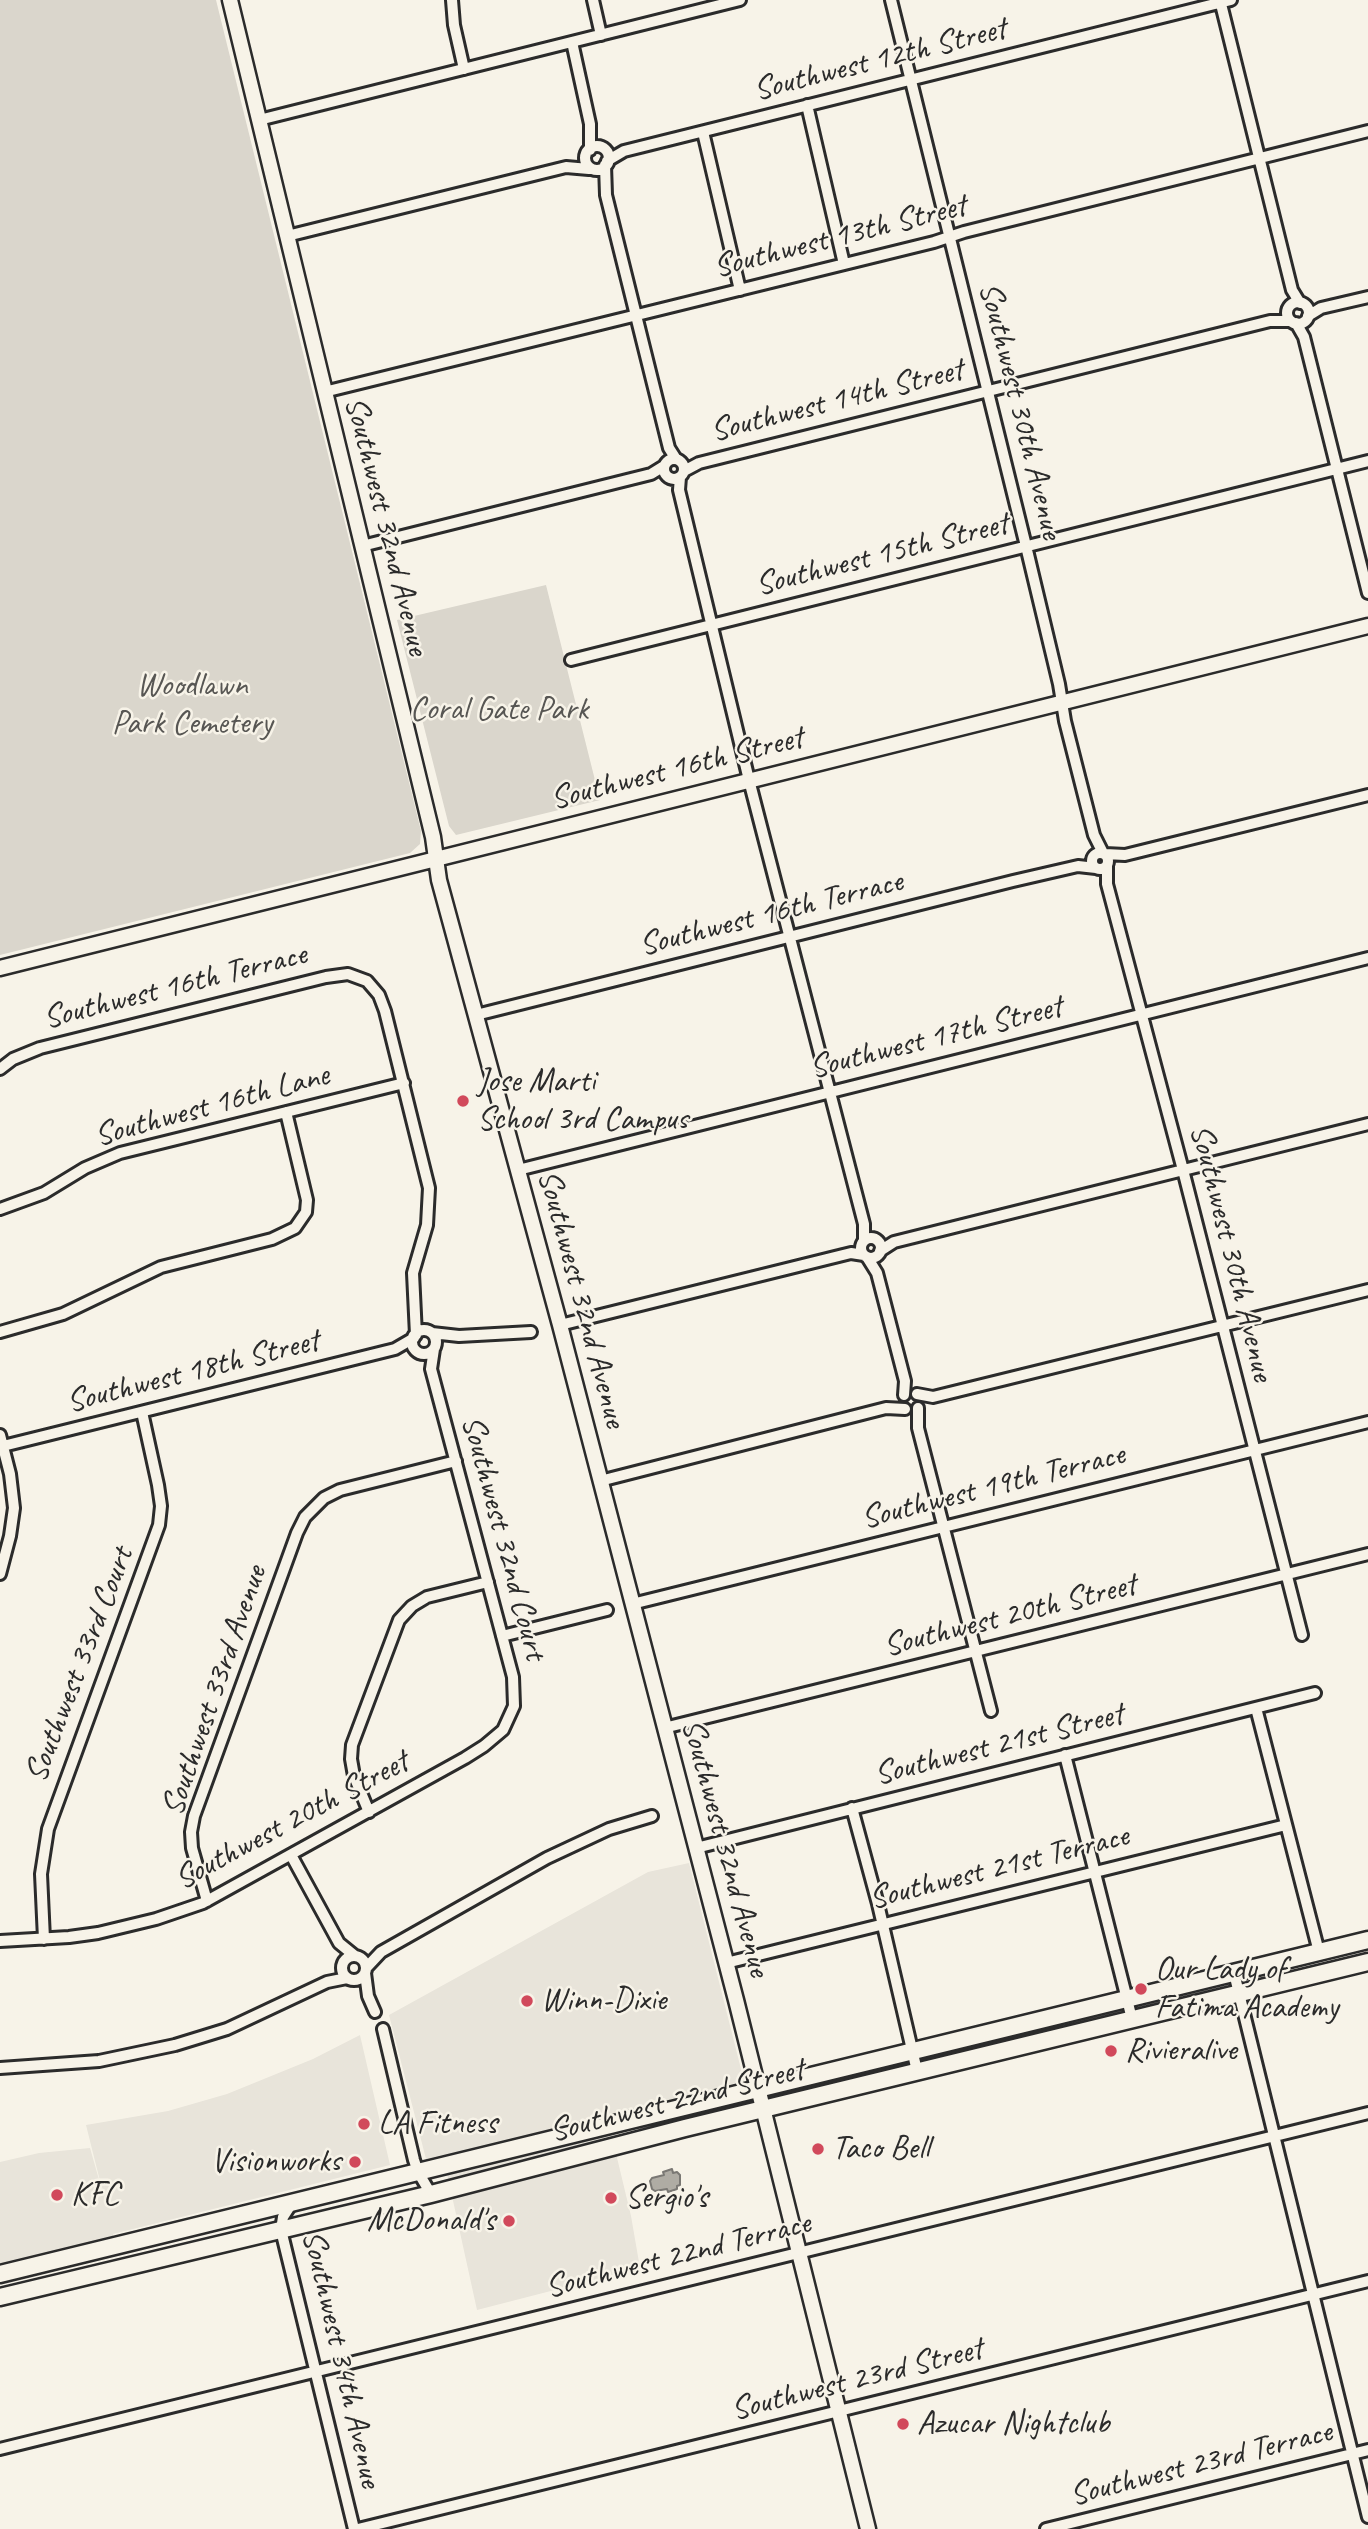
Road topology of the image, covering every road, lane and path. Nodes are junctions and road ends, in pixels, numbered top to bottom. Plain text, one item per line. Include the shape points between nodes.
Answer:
1 (230, 0) edge
2 (452, 0) edge
3 (593, 0) edge
4 (740, 0) edge
5 (891, 0) edge
6 (1224, 1) edge
7 (601, 34) junction
8 (572, 42) junction
9 (464, 69) junction
10 (912, 80) junction
11 (807, 105) junction
12 (259, 120) junction
13 (590, 124) junction
14 (703, 131) junction
15 (1368, 131) edge
16 (604, 147) junction
17 (589, 151) junction
18 (624, 151) junction
19 (1259, 158) junction
20 (606, 163) junction
21 (566, 167) junction
22 (591, 169) junction
23 (604, 187) junction
24 (287, 236) junction
25 (950, 237) junction
26 (844, 264) junction
27 (740, 290) junction
28 (1368, 296) edge
29 (1298, 313) junction
30 (636, 315) junction
31 (324, 391) junction
32 (987, 391) junction
33 (1368, 461) edge
34 (674, 469) junction
35 (1337, 469) junction
36 (362, 546) junction
37 (1026, 546) junction
38 (1368, 593) edge
39 (712, 625) junction
40 (1368, 626) edge
41 (571, 660) dead end
42 (1062, 702) junction
43 (749, 780) junction
44 (1368, 795) edge
45 (436, 859) junction
46 (1100, 861) junction
47 (790, 937) junction
48 (1368, 958) edge
49 (0, 968) edge
50 (1141, 1014) junction
51 (476, 1015) junction
52 (0, 1069) edge
53 (404, 1083) junction
54 (830, 1092) junction
55 (286, 1112) junction
56 (1368, 1124) edge
57 (518, 1170) junction
58 (1183, 1170) junction
59 (0, 1209) edge
60 (869, 1240) junction
61 (894, 1242) junction
62 (851, 1253) junction
63 (873, 1254) junction
64 (1368, 1290) edge
65 (416, 1311) junction
66 (560, 1325) junction
67 (1223, 1325) junction
68 (0, 1332) edge
69 (430, 1332) junction
70 (531, 1332) dead end
71 (415, 1336) junction
72 (459, 1336) junction
73 (435, 1348) junction
74 (396, 1349) junction
75 (419, 1352) junction
76 (431, 1369) junction
77 (911, 1402) junction
78 (142, 1412) junction
79 (1368, 1422) edge
80 (2, 1440) edge
81 (1255, 1450) junction
82 (456, 1461) junction
83 (600, 1480) junction
84 (943, 1527) junction
85 (1368, 1554) edge
86 (0, 1574) edge
87 (1287, 1574) junction
88 (488, 1582) junction
89 (632, 1604) junction
90 (607, 1610) dead end
91 (1302, 1635) dead end
92 (502, 1636) junction
93 (976, 1651) junction
94 (1315, 1693) dead end
95 (1256, 1708) junction
96 (991, 1711) dead end
97 (508, 1721) joint
98 (664, 1728) junction
99 (1065, 1755) junction
100 (852, 1808) junction
101 (369, 1812) junction
102 (652, 1816) dead end
103 (1286, 1825) junction
104 (696, 1848) junction
105 (291, 1855) junction
106 (1095, 1871) junction
107 (207, 1901) junction
108 (882, 1924) junction
109 (44, 1939) junction
110 (1368, 1940) edge
111 (0, 1941) edge
112 (339, 1943) junction
113 (1319, 1952) junction
114 (378, 1954) junction
115 (357, 1956) junction
116 (1368, 1962) edge
117 (726, 1963) junction
118 (342, 1964) junction
119 (366, 1970) junction
120 (1324, 1972) junction
121 (1234, 1973) junction
122 (350, 1979) junction
123 (327, 1982) junction
124 (1239, 1993) junction
125 (368, 1996) junction
126 (1128, 1999) junction
127 (376, 2012) dead end
128 (1132, 2019) junction
129 (383, 2029) dead end
130 (912, 2051) junction
131 (0, 2068) edge
132 (917, 2071) junction
133 (757, 2088) junction
134 (763, 2109) junction
135 (1368, 2113) edge
136 (1274, 2136) junction
137 (530, 2145) junction
138 (529, 2169) junction
139 (418, 2172) junction
140 (431, 2194) junction
141 (292, 2203) junction
142 (281, 2230) junction
143 (799, 2253) junction
144 (0, 2274) edge
145 (1368, 2281) edge
146 (1314, 2295) junction
147 (0, 2297) edge
148 (315, 2371) junction
149 (837, 2412) junction
150 (0, 2449) edge
151 (1368, 2450) edge
152 (1353, 2454) junction
153 (1368, 2517) edge
154 (356, 2529) edge
155 (868, 2529) edge
156 (1046, 2529) edge

1 - 12 street, Southwest 32nd Avenue
2 - 9 street
3 - 7 street
4 - 7 street
5 - 10 street, Southwest 30th Avenue
6 - 10 street, Southwest 12th Street
6 - 19 street
7 - 8 street
8 - 9 street
8 - 13 street
9 - 12 street
10 - 11 street, Southwest 12th Street
10 - 25 street, Southwest 30th Avenue
11 - 14 street, Southwest 12th Street
11 - 26 street
12 - 24 street, Southwest 32nd Avenue
13 - 16 street
13 - 17 street
14 - 18 street, Southwest 12th Street
14 - 27 street
15 - 19 street, Southwest 13th Street
16 - 17 street
16 - 18 street, Southwest 12th Street
16 - 20 street via 609,155
17 - 21 street
17 - 22 street via 586,163
18 - 20 street, Southwest 12th Street
19 - 25 street, Southwest 13th Street
19 - 29 street
20 - 22 street
20 - 23 street
21 - 22 street
21 - 24 street
22 - 23 street
23 - 30 street
24 - 31 street, Southwest 32nd Avenue
25 - 26 street, Southwest 13th Street
25 - 32 street, Southwest 30th Avenue
26 - 27 street, Southwest 13th Street
27 - 30 street, Southwest 13th Street
28 - 29 street, Southwest 14th Street
29 - 32 street, Southwest 14th Street
29 - 35 street
30 - 31 street, Southwest 13th Street
30 - 34 street
31 - 36 street, Southwest 32nd Avenue
32 - 34 street, Southwest 14th Street
32 - 37 street, Southwest 30th Avenue
33 - 35 street, Southwest 15th Street
34 - 36 street
34 - 39 street
35 - 37 street, Southwest 15th Street
35 - 38 street
36 - 45 street, Southwest 32nd Avenue
37 - 39 street, Southwest 15th Street
37 - 42 street, Southwest 30th Avenue
39 - 41 street, Southwest 15th Street
39 - 43 street
40 - 42 street, Southwest 16th Street
42 - 43 street, Southwest 16th Street
42 - 46 street, Southwest 30th Avenue
43 - 45 street, Southwest 16th Street
43 - 47 street
44 - 46 street, Southwest 16th Terrace
45 - 49 street, Southwest 16th Street
45 - 51 street, Southwest 32nd Avenue
46 - 47 street, Southwest 16th Terrace
46 - 50 street, Southwest 30th Avenue
47 - 51 street, Southwest 16th Terrace
47 - 54 street
48 - 50 street, Southwest 17th Street
50 - 54 street, Southwest 17th Street
50 - 58 street, Southwest 30th Avenue
51 - 57 street, Southwest 32nd Avenue
52 - 53 street, Southwest 16th Terrace via 40,1048 348,974 376,990
53 - 55 street, Southwest 16th Lane
53 - 65 street via 430,1193 427,1225 413,1273
54 - 57 street, Southwest 17th Street
54 - 60 street
55 - 59 street, Southwest 16th Lane via 120,1153 44,1193
55 - 68 street via 306,1193 306,1212 290,1232 161,1267 63,1314
56 - 58 street
57 - 66 street, Southwest 32nd Avenue
58 - 61 street
58 - 67 street, Southwest 30th Avenue
60 - 61 street
60 - 62 street
60 - 63 street via 880,1244
60 - 63 street via 861,1249
61 - 63 street
62 - 63 street
62 - 66 street
63 - 77 street
64 - 67 street
65 - 69 street
65 - 71 street
66 - 83 street, Southwest 32nd Avenue
67 - 77 street
67 - 81 street, Southwest 30th Avenue
69 - 71 street
69 - 72 street
69 - 73 street via 436,1339
70 - 72 street
71 - 74 street, Southwest 18th Street
71 - 75 street via 413,1345
72 - 73 street
73 - 75 street
73 - 76 street, Southwest 32nd Court
74 - 75 street, Southwest 18th Street
74 - 78 street, Southwest 18th Street
75 - 76 street, Southwest 32nd Court
76 - 82 street, Southwest 32nd Court
77 - 83 street
77 - 84 street
78 - 80 street, Southwest 18th Street
78 - 109 street, Southwest 33rd Court via 159,1485 159,1525 46,1838 41,1874
79 - 81 street, Southwest 19th Terrace
80 - 86 street via 14,1508
81 - 84 street, Southwest 19th Terrace
81 - 87 street, Southwest 30th Avenue
82 - 88 street, Southwest 32nd Court
82 - 107 street, Southwest 33rd Avenue via 340,1490 316,1503 305,1517 194,1816 192,1848
83 - 89 street, Southwest 32nd Avenue
84 - 89 street, Southwest 19th Terrace
84 - 93 street
85 - 87 street, Southwest 20th Street
87 - 91 street, Southwest 30th Avenue
87 - 93 street, Southwest 20th Street
88 - 92 street, Southwest 32nd Court
88 - 101 street via 427,1597 399,1620 352,1745 354,1776
89 - 98 street, Southwest 32nd Avenue
90 - 92 street
92 - 97 street, Southwest 32nd Court via 515,1689
93 - 96 street
93 - 98 street, Southwest 20th Street
94 - 95 street, Southwest 21st Street
95 - 99 street, Southwest 21st Street
95 - 103 street
97 - 101 street, Southwest 20th Street via 484,1746
98 - 104 street, Southwest 32nd Avenue
99 - 100 street, Southwest 21st Street
99 - 106 street
100 - 104 street, Southwest 21st Street
100 - 108 street
101 - 105 street, Southwest 20th Street
102 - 114 street via 566,1849
103 - 106 street, Southwest 21st Terrace
103 - 113 street
104 - 117 street, Southwest 32nd Avenue
105 - 107 street, Southwest 20th Street
105 - 112 street
106 - 108 street, Southwest 21st Terrace
106 - 126 street
107 - 109 street, Southwest 20th Street via 119,1929
108 - 117 street, Southwest 21st Terrace
108 - 130 street
109 - 111 street, Southwest 20th Street
110 - 113 main road, Southwest 22nd Street
112 - 115 street
112 - 118 street
113 - 120 main road
113 - 121 main road, Southwest 22nd Street
114 - 115 street
114 - 119 street
115 - 118 street
115 - 119 street
116 - 120 main road, Southwest 22nd Street
117 - 133 street, Southwest 32nd Avenue
118 - 122 street
118 - 123 street
119 - 122 street via 360,1979
119 - 125 street
120 - 124 main road, Southwest 22nd Street
121 - 124 street
121 - 126 main road, Southwest 22nd Street
122 - 123 street
122 - 125 street
123 - 131 street via 227,2029 175,2045 99,2061
124 - 128 main road, Southwest 22nd Street
124 - 136 street
125 - 127 street
126 - 128 street
126 - 130 main road, Southwest 22nd Street
128 - 132 main road, Southwest 22nd Street
129 - 139 street
130 - 132 street
130 - 133 main road, Southwest 22nd Street
132 - 134 main road, Southwest 22nd Street
133 - 134 street, Southwest 32nd Avenue
133 - 137 main road, Southwest 22nd Street
134 - 138 main road, Southwest 22nd Street
134 - 143 street, Southwest 32nd Avenue
135 - 136 street, Southwest 22nd Terrace
136 - 143 street, Southwest 22nd Terrace
136 - 146 street
137 - 138 main road
137 - 139 main road, Southwest 22nd Street
138 - 140 main road, Southwest 22nd Street
139 - 140 street
139 - 141 main road, Southwest 22nd Street
140 - 142 main road, Southwest 22nd Street
141 - 142 street, Southwest 34th Avenue
141 - 144 main road, Southwest 22nd Street
142 - 147 main road, Southwest 22nd Street
142 - 148 street, Southwest 34th Avenue
143 - 148 street, Southwest 22nd Terrace
143 - 149 street, Southwest 32nd Avenue
145 - 146 street, Southwest 23rd Street
146 - 149 street, Southwest 23rd Street
146 - 152 street
148 - 150 street, Southwest 22nd Terrace
148 - 154 street, Southwest 34th Avenue
149 - 154 street, Southwest 23rd Street
149 - 155 street, Southwest 32nd Avenue
151 - 152 street, Southwest 23rd Terrace
152 - 153 street
152 - 156 street, Southwest 23rd Terrace

